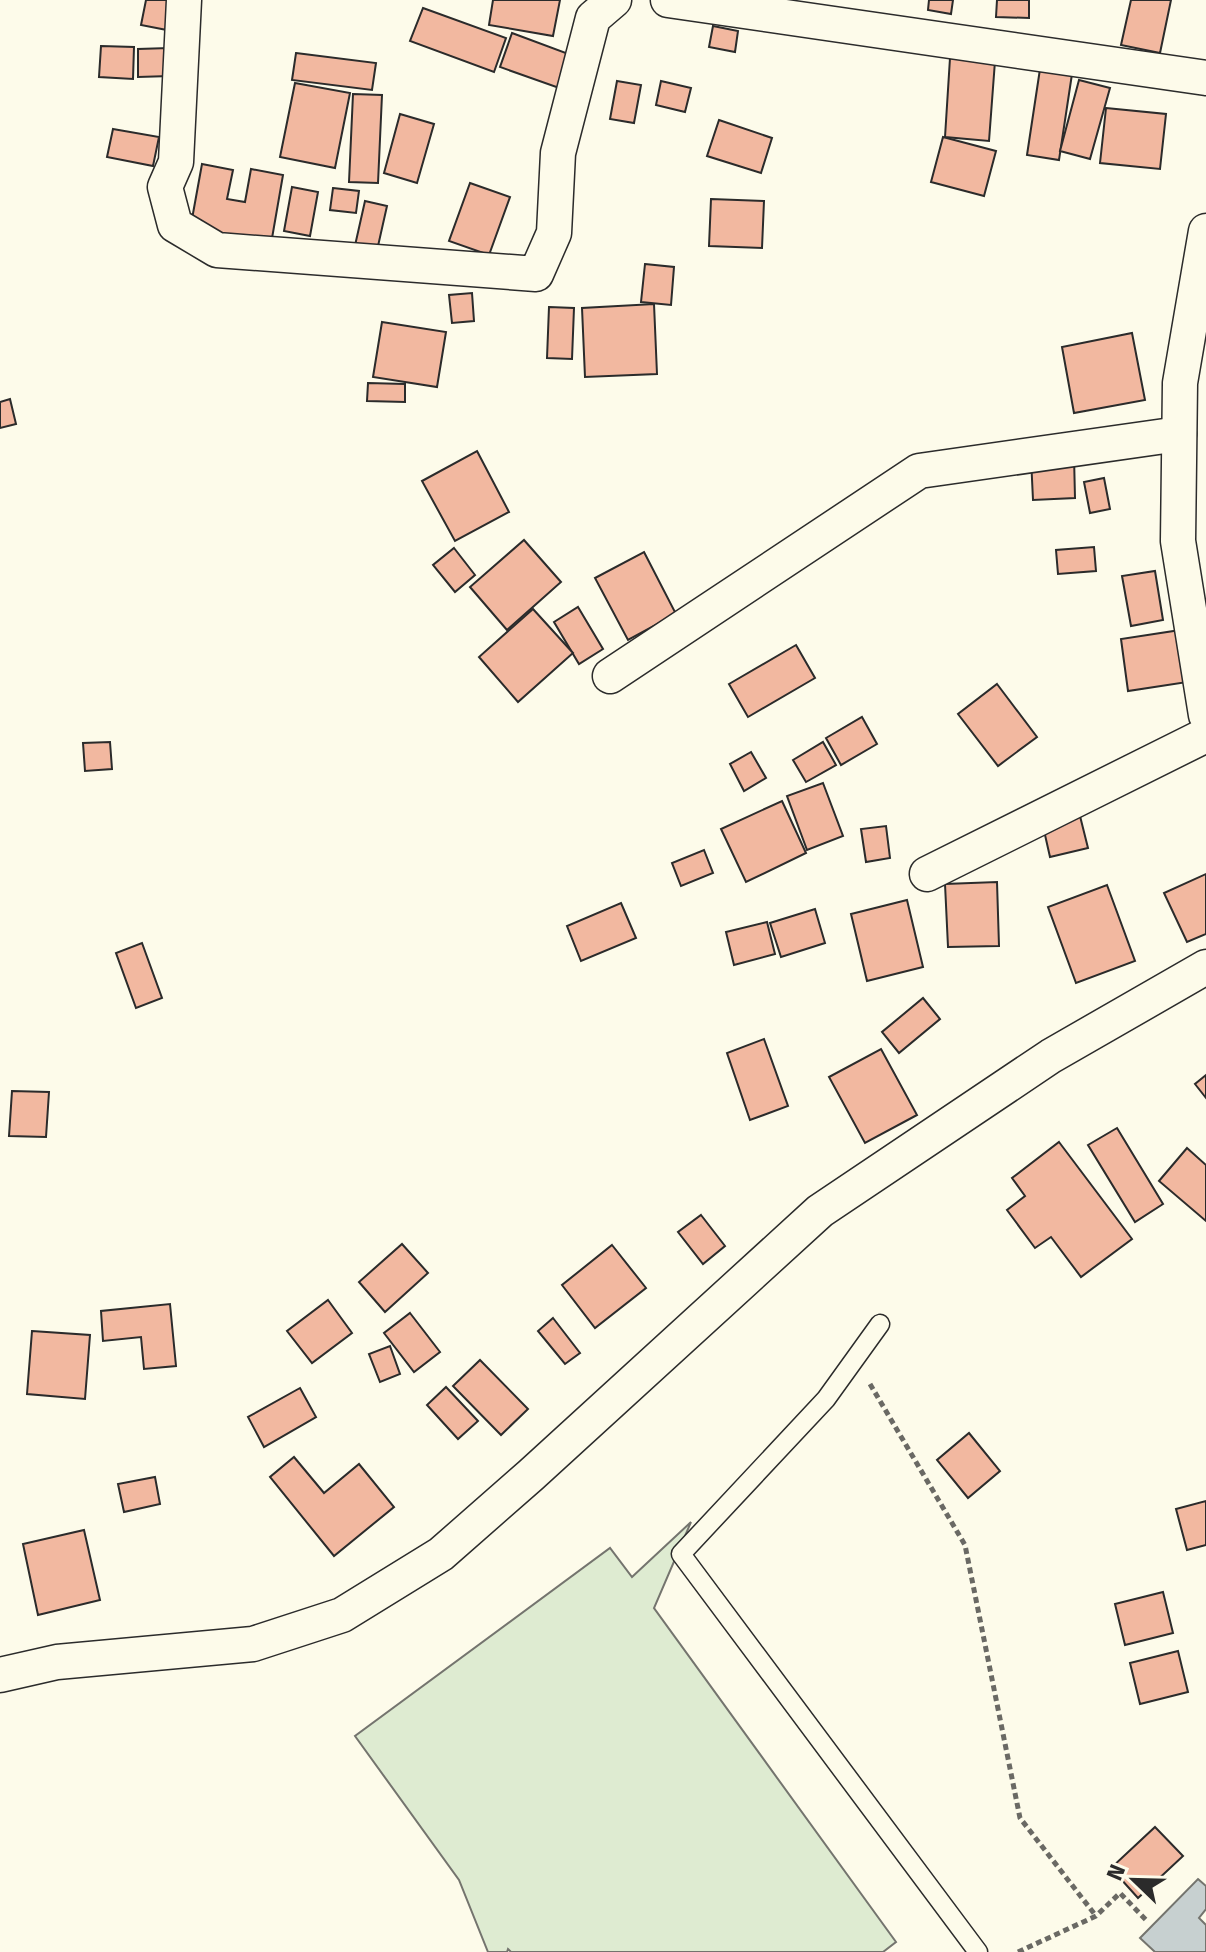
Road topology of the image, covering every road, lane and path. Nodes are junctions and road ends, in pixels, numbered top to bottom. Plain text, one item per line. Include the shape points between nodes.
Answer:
1 (184, 0) edge
2 (614, 0) edge
3 (668, 0) edge
4 (1206, 78) edge
5 (1206, 231) edge
6 (1179, 434) junction
7 (610, 676) dead end
8 (1206, 715) edge
9 (1206, 735) edge
10 (927, 874) dead end
11 (1206, 967) edge
12 (880, 1324) dead end
13 (855, 1359) junction
14 (0, 1675) edge
15 (1096, 1916) junction
16 (1146, 1920) dead end
17 (978, 1952) edge
18 (1018, 1952) edge

1 - 2 street via 176,162 165,187 175,225 217,250 536,274 554,233 558,153 593,18
3 - 4 street
5 - 6 street via 1180,383
6 - 7 street via 919,471
6 - 8 street via 1178,541
9 - 10 street
11 - 14 street via 1051,1056 820,1211 441,1554 342,1615 253,1644 57,1662
12 - 13 lane
13 - 15 path via 965,1545 1020,1818
13 - 17 lane via 826,1399 681,1554
15 - 16 path via 1120,1893
15 - 18 path

